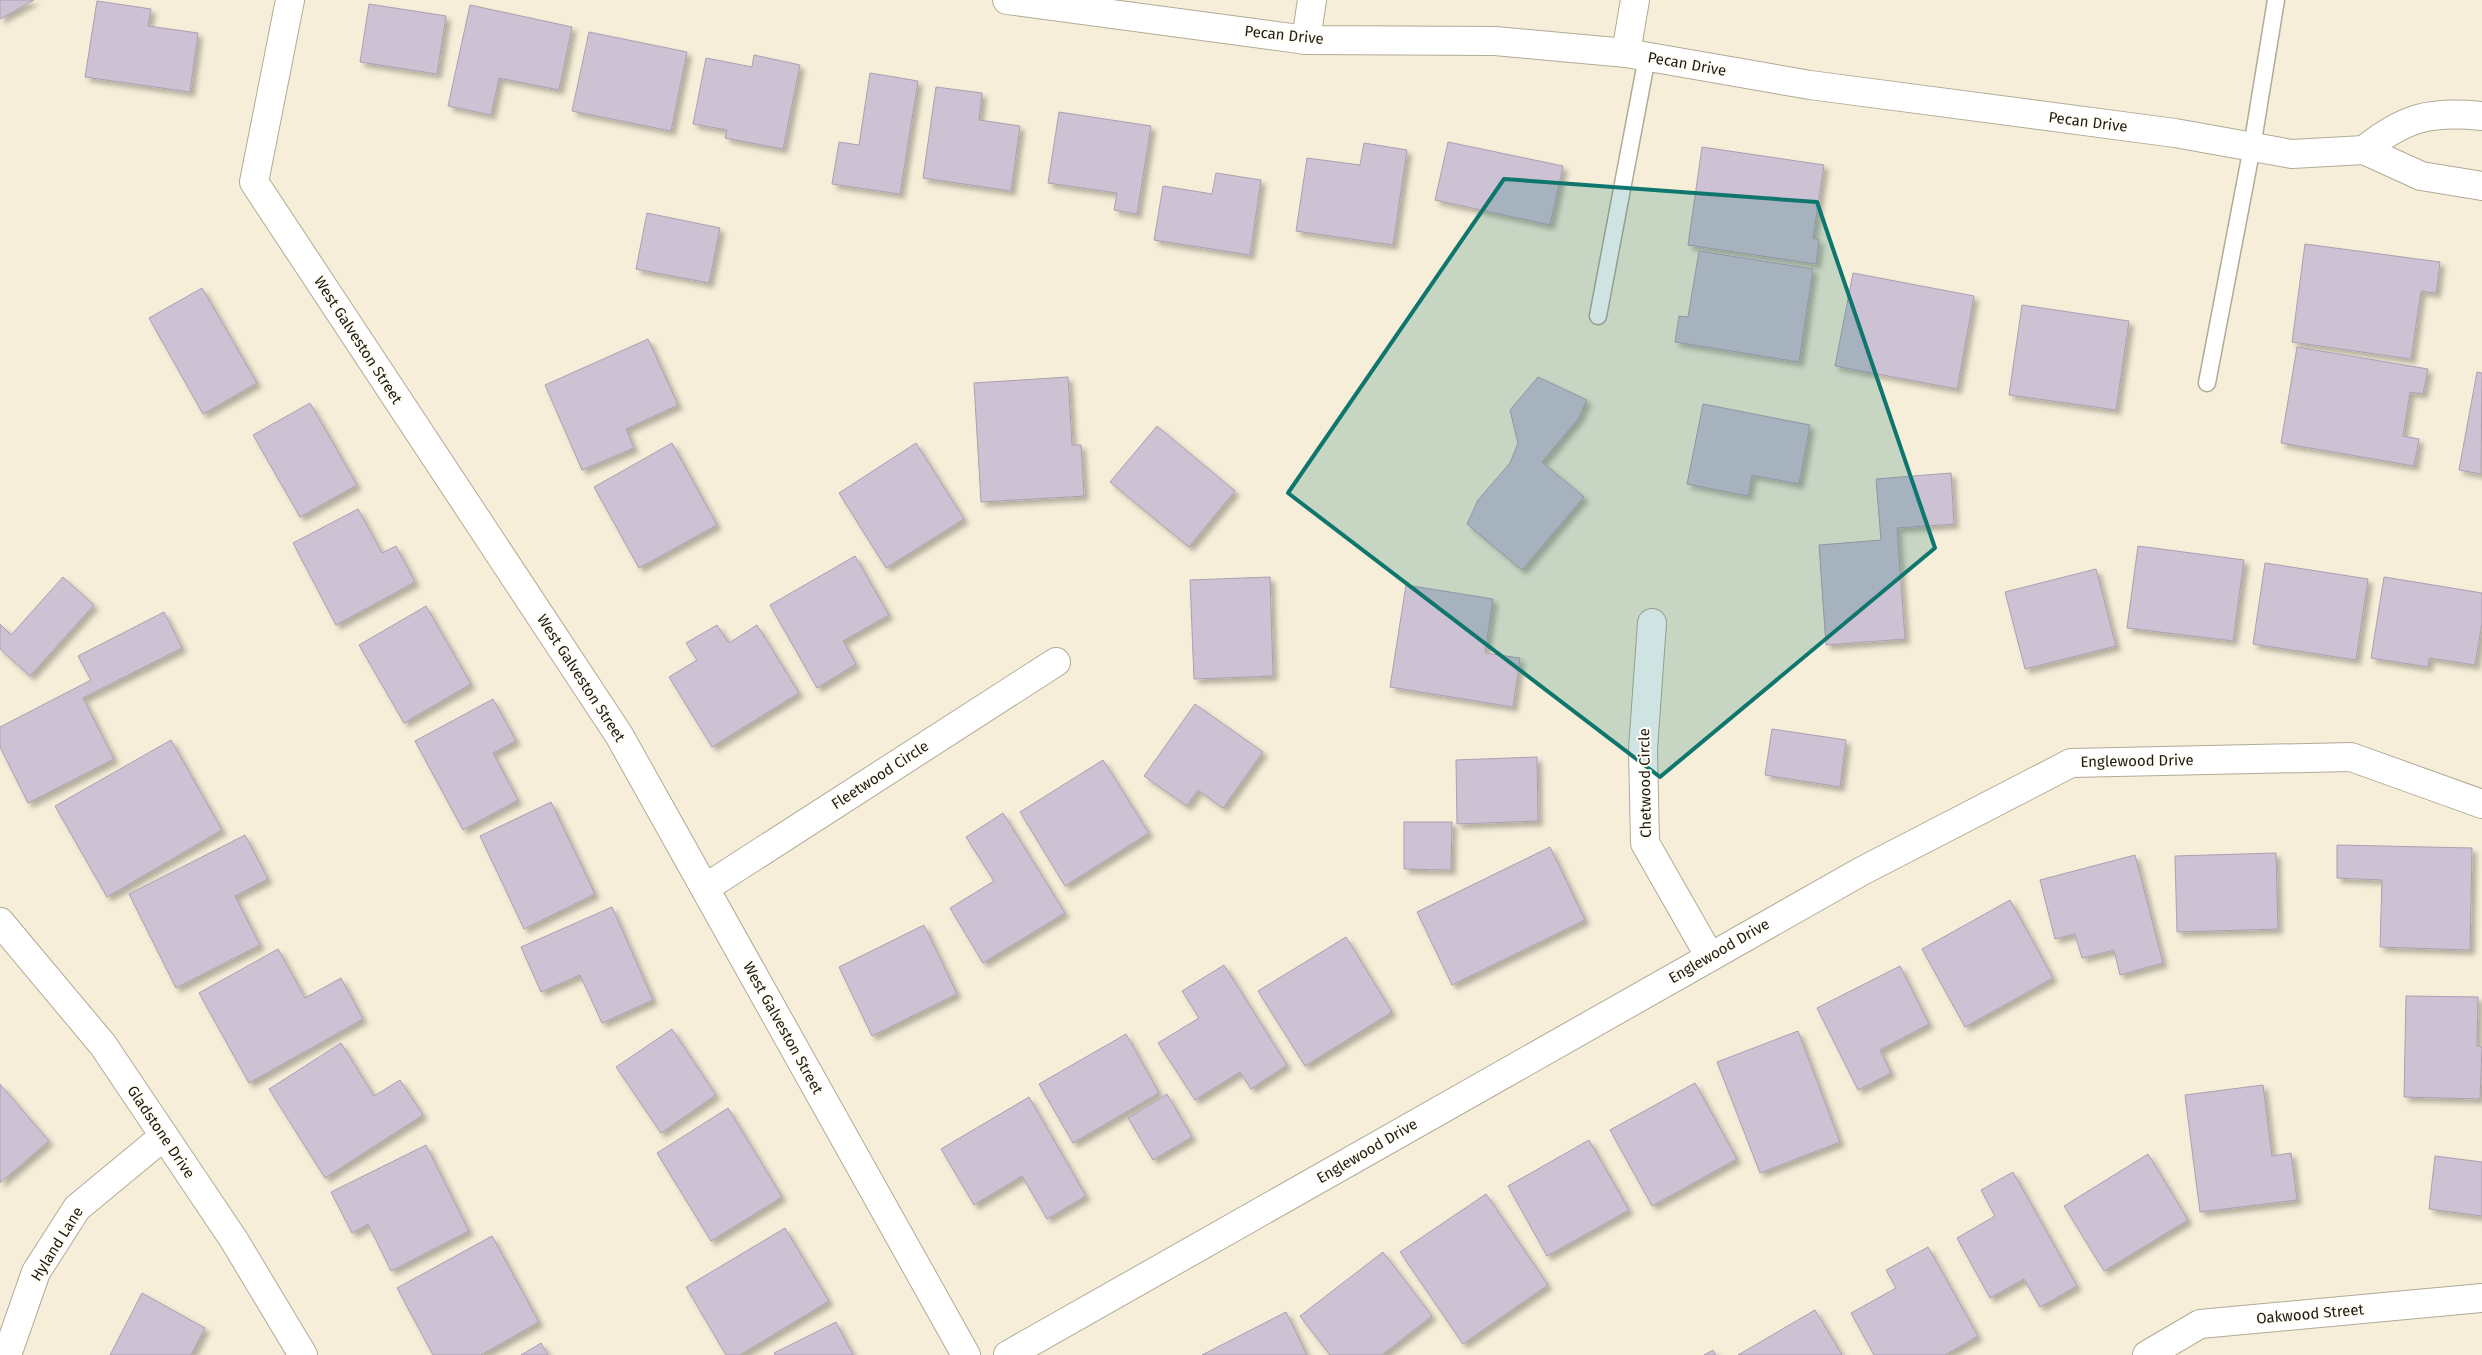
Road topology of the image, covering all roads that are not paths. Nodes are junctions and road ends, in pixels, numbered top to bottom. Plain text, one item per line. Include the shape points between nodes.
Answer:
1 (290, 0) edge
2 (1007, 0) edge
3 (1312, 0) edge
4 (1635, 0) edge
5 (2276, 0) edge
6 (1306, 40) junction
7 (1637, 55) junction
8 (2482, 116) edge
9 (2252, 147) junction
10 (2364, 150) junction
11 (2482, 186) edge
12 (1598, 316) dead end
13 (2208, 383) dead end
14 (1652, 623) dead end
15 (1056, 662) dead end
16 (2482, 804) edge
17 (705, 888) junction
18 (0, 922) edge
19 (1710, 956) junction
20 (164, 1136) junction
21 (2482, 1298) edge
22 (7, 1355) edge
23 (304, 1355) edge
24 (966, 1355) edge
25 (1008, 1355) edge
26 (2146, 1355) edge

1 - 17 street, West Galveston Street via 254,182 619,735
2 - 6 street, Pecan Drive
3 - 6 street
4 - 7 street
5 - 9 lane
6 - 7 street, Pecan Drive via 1495,41
7 - 9 street, Pecan Drive via 1810,85 2175,133
7 - 12 lane
8 - 10 street via 2452,114 2415,119 2384,134
9 - 10 street, Pecan Drive via 2292,154
9 - 13 lane
10 - 11 street, Pecan Drive via 2421,176
14 - 19 street, Chetwood Circle via 1643,749 1645,843
15 - 17 street, Fleetwood Circle
16 - 19 street, Englewood Drive via 2351,757 2071,763 1862,871
17 - 24 street, West Galveston Street
18 - 20 street, Gladstone Drive via 103,1045
19 - 25 street, Englewood Drive
20 - 22 street, Hyland Lane via 77,1208 36,1272
20 - 23 street, Gladstone Drive via 234,1240
21 - 26 street, Oakwood Street via 2200,1324

